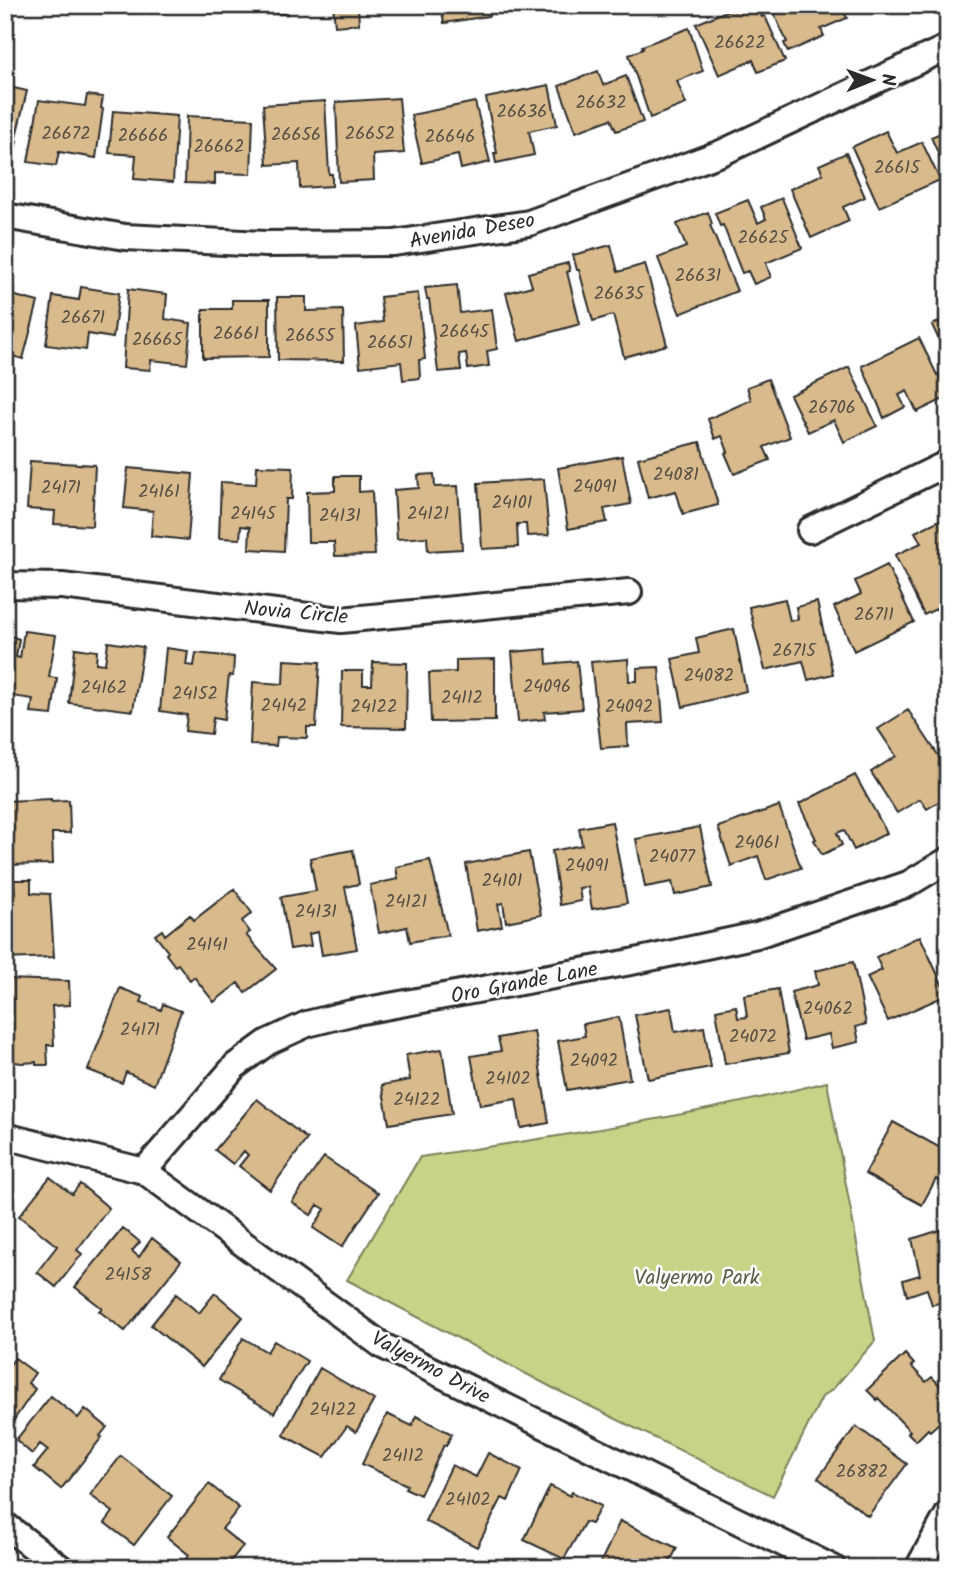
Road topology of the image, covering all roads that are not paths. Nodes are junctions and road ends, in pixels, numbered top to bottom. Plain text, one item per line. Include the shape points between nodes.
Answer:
1 (948, 47) edge
2 (5, 216) edge
3 (948, 463) edge
4 (810, 530) dead end
5 (5, 585) edge
6 (629, 592) dead end
7 (948, 860) edge
8 (5, 1136) edge
9 (144, 1171) junction
10 (948, 1514) edge
11 (5, 1525) edge
12 (61, 1568) edge
13 (833, 1568) edge
14 (918, 1568) edge

1 - 2 street, Avenida Deseo via 721,153 529,223 394,243 266,244 125,237
3 - 4 street
5 - 6 street, Novia Circle via 62,586 341,620
7 - 9 street, Oro Grande Lane via 908,884 757,935 307,1024 268,1042 235,1066
8 - 9 street, Valyermo Drive
9 - 13 street, Valyermo Drive via 383,1346
10 - 14 street
11 - 12 street

